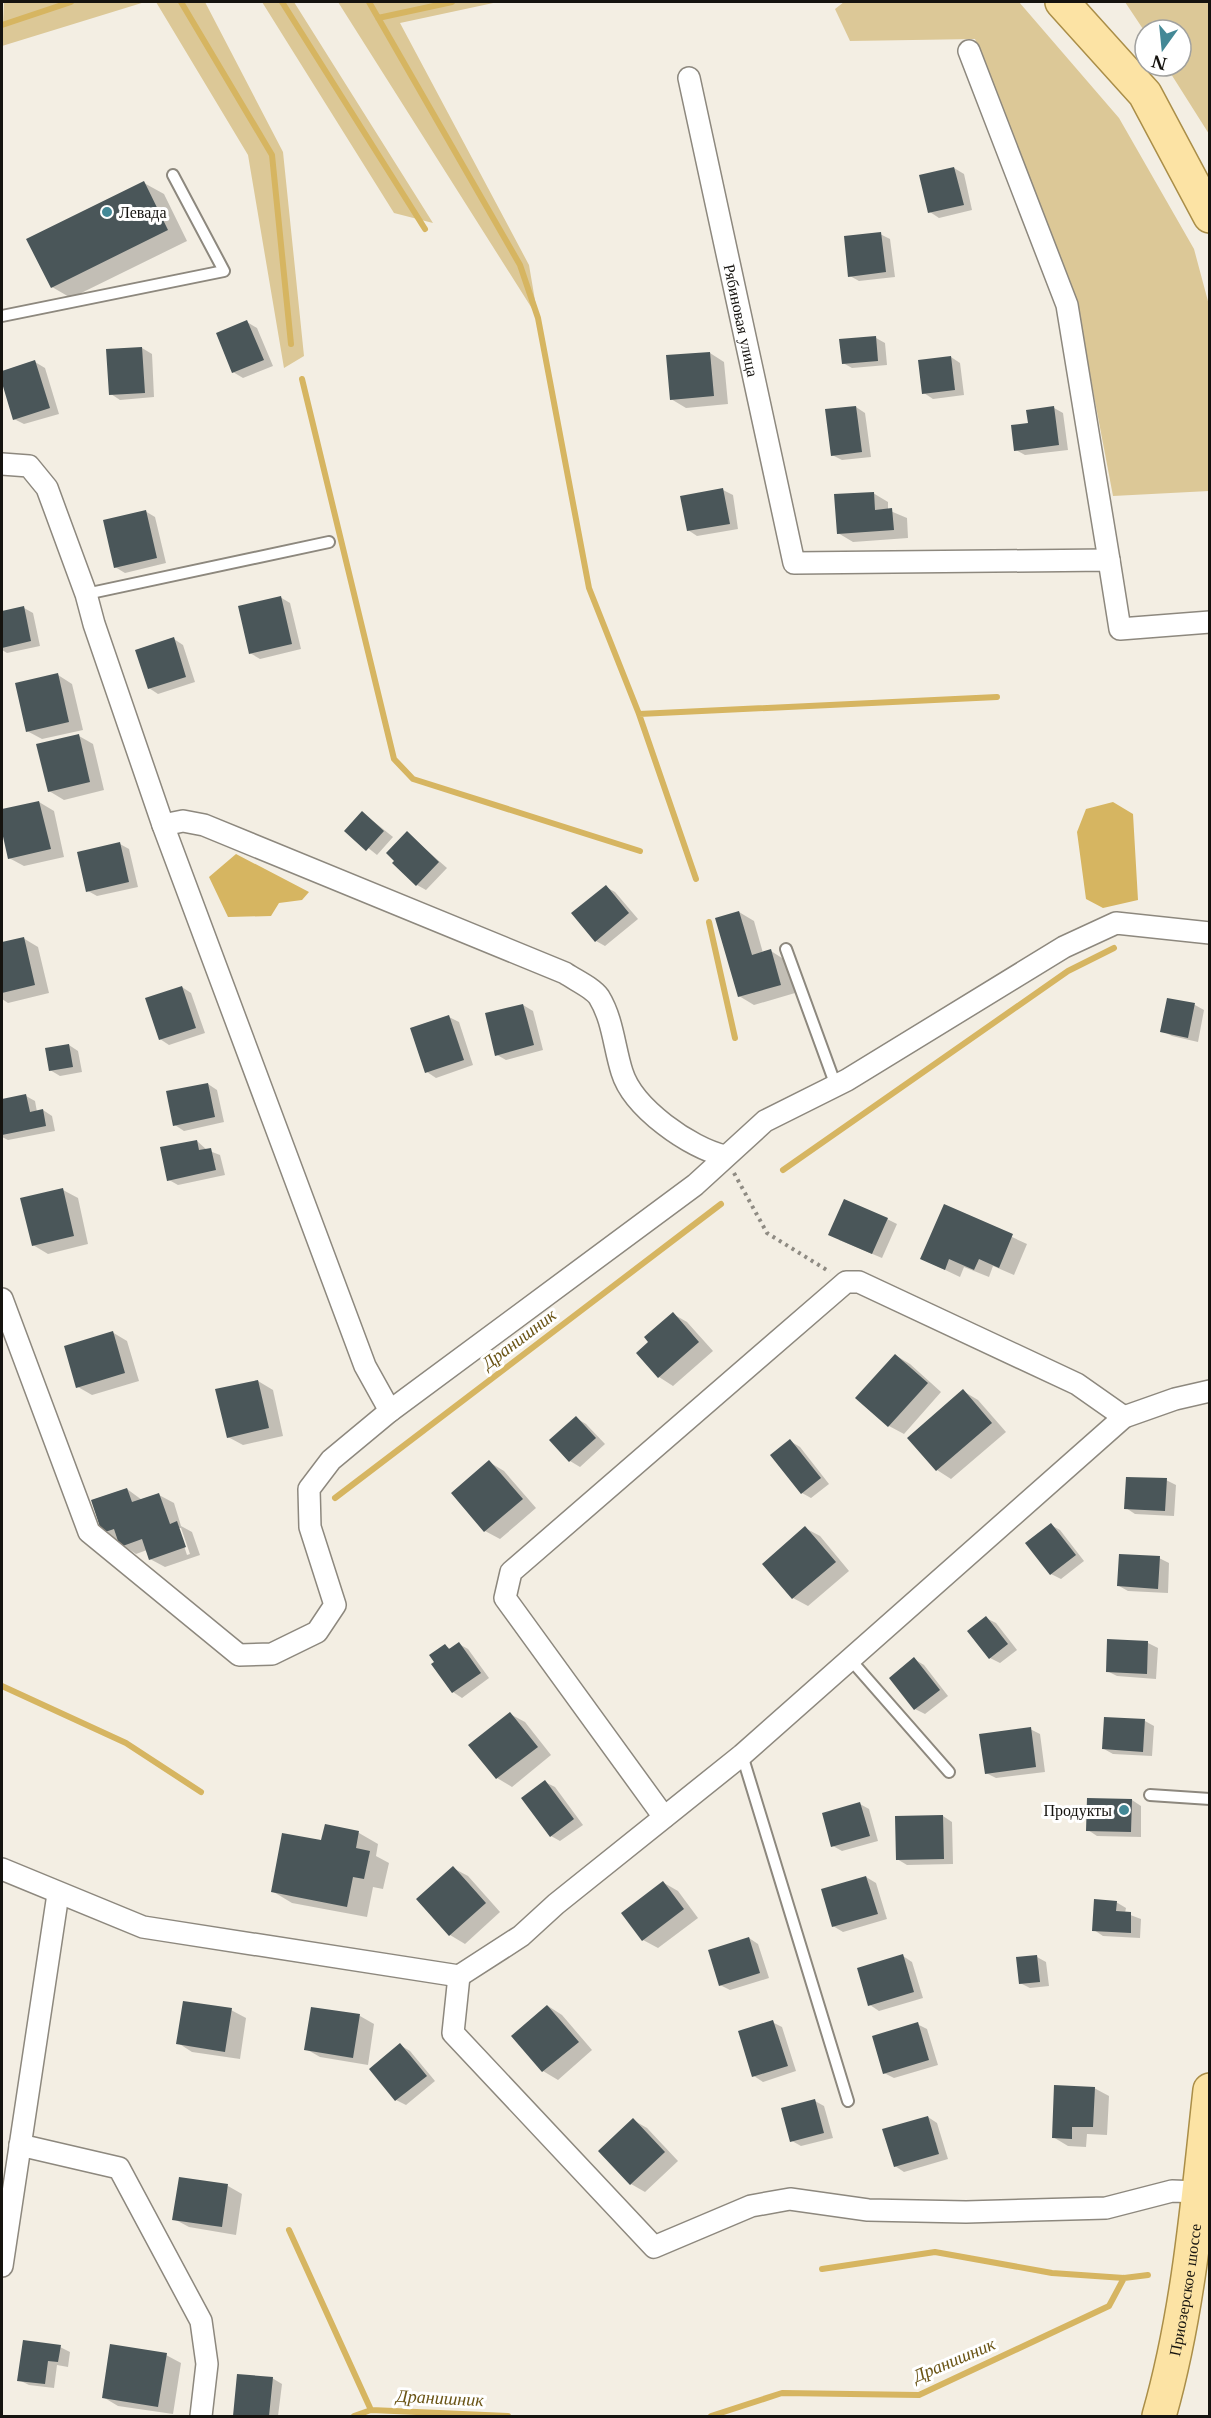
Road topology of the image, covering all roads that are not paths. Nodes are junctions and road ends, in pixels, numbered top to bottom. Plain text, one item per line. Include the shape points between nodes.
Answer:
1 (1062, 2) edge
2 (969, 51) dead end
3 (689, 78) dead end
4 (173, 175) dead end
5 (1209, 216) edge
6 (2, 316) edge
7 (2, 464) edge
8 (329, 542) dead end
9 (1109, 560) junction
10 (86, 594) junction
11 (1209, 622) edge
12 (163, 825) junction
13 (1209, 933) edge
14 (786, 949) dead end
15 (836, 1086) junction
16 (725, 1156) junction
17 (2, 1299) edge
18 (1209, 1391) edge
19 (390, 1411) junction
20 (1124, 1417) junction
21 (849, 1658) junction
22 (742, 1755) junction
23 (949, 1772) dead end
24 (1150, 1795) dead end
25 (1209, 1799) edge
26 (664, 1817) junction
27 (2, 1869) edge
28 (58, 1894) junction
29 (459, 1976) junction
30 (1209, 2090) edge
31 (848, 2101) dead end
32 (20, 2145) junction
33 (1198, 2192) junction
34 (2, 2266) edge
35 (201, 2416) edge
36 (1159, 2416) edge

1 - 5 main road via 1145,94
2 - 9 street via 1067,305
3 - 9 street, Рябиновая улица via 794,563
4 - 6 lane via 224,270
7 - 10 street via 29,466 47,488
8 - 10 lane
9 - 11 street via 1120,629
10 - 12 street
12 - 16 street via 183,821 204,825 566,973 598,995 612,1028 622,1074 633,1095 653,1117 705,1152
12 - 19 street via 365,1366
13 - 15 street via 1116,923 1064,947
14 - 15 lane
15 - 16 street via 765,1121
16 - 19 street via 695,1185
17 - 19 street via 89,1532 240,1655 272,1654 317,1632 335,1605 310,1527 309,1489 331,1460
18 - 20 street
20 - 21 street
20 - 26 street via 1077,1384 859,1282 846,1282 511,1572 505,1598
21 - 22 street
21 - 23 lane
22 - 26 street
22 - 31 lane
24 - 25 lane
26 - 29 street via 521,1936
27 - 28 street
28 - 29 street via 143,1927
28 - 32 street
29 - 33 street via 453,2033 654,2247 752,2206 790,2199 868,2210 966,2212 1106,2208 1172,2191
30 - 33 main road, Приозерское шоссе
32 - 34 street
32 - 35 street via 119,2168 201,2322 207,2364
33 - 36 main road, Приозерское шоссе via 1175,2356

